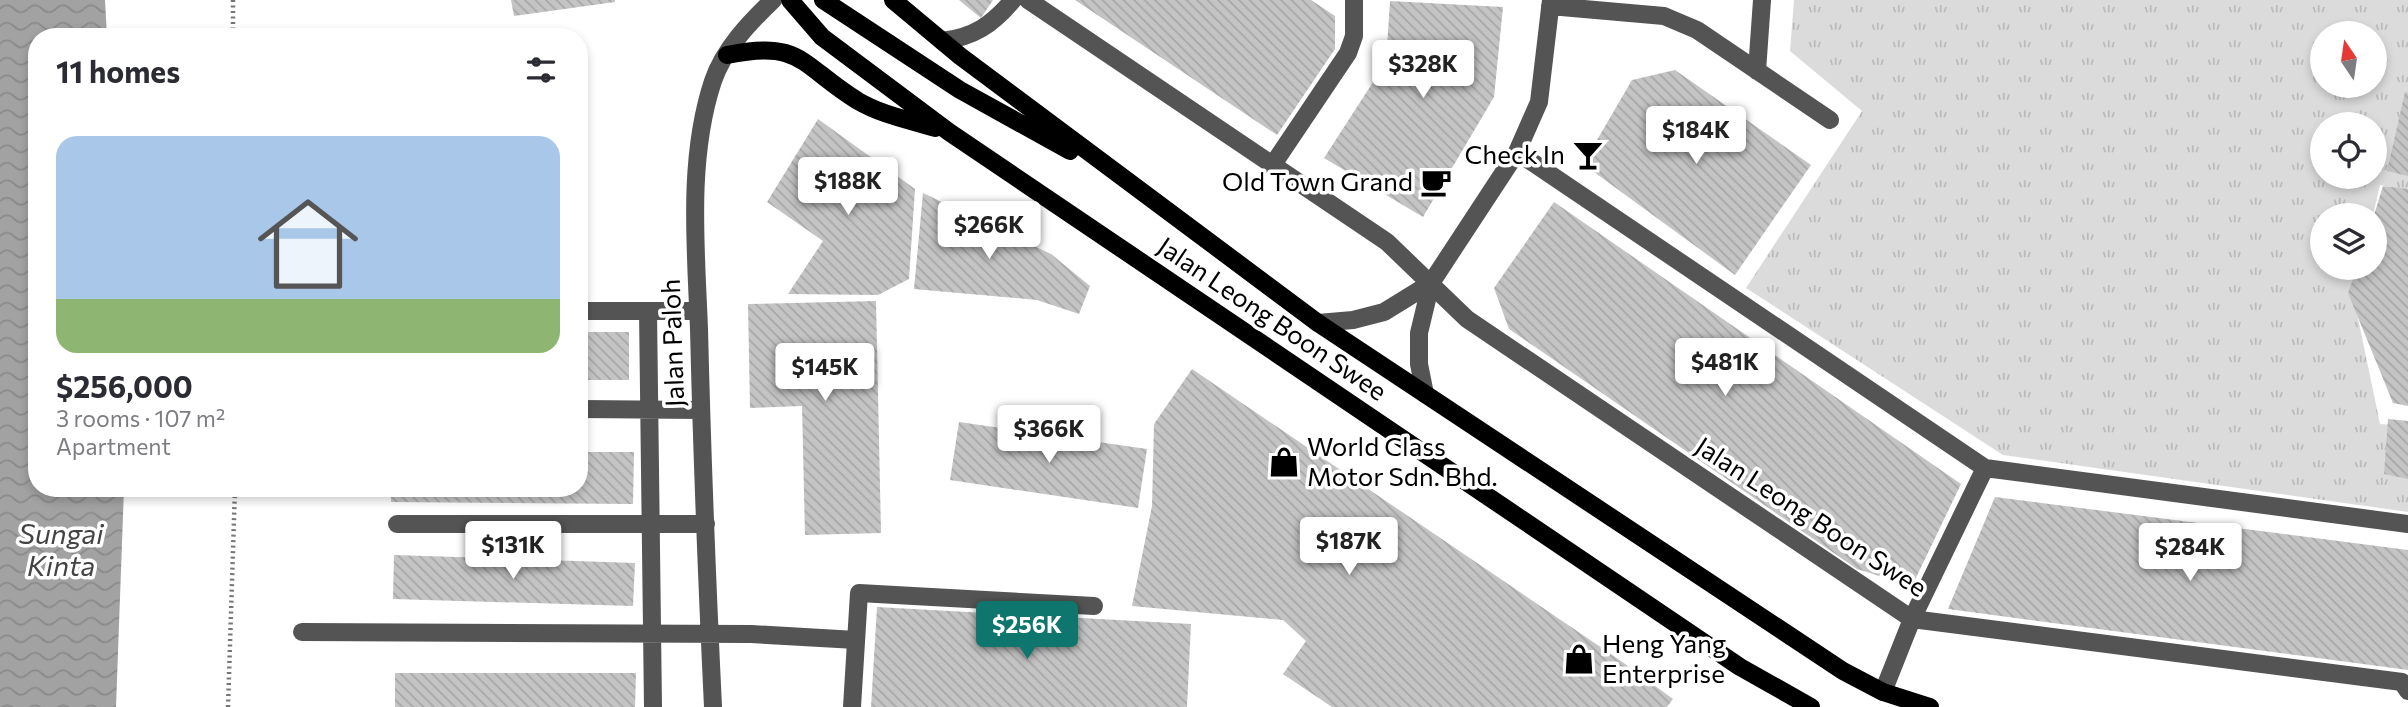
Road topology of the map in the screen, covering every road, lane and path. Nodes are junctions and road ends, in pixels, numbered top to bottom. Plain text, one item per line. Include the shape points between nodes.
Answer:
1 (233, 0) edge
2 (773, 0) edge
3 (790, 0) edge
4 (823, 0) edge
5 (894, 0) edge
6 (1013, 0) edge
7 (1028, 0) edge
8 (1354, 0) edge
9 (1762, 0) edge
10 (1550, 3) edge
11 (233, 28) edge
12 (942, 41) junction
13 (727, 55) junction
14 (1757, 71) junction
15 (1830, 120) dead end
16 (948, 132) junction
17 (1517, 152) junction
18 (1272, 166) junction
19 (1119, 177) junction
20 (1431, 283) junction
21 (648, 311) junction
22 (698, 311) junction
23 (588, 312) edge
24 (1318, 323) junction
25 (1425, 394) junction
26 (588, 409) edge
27 (650, 409) junction
28 (701, 410) junction
29 (1985, 468) junction
30 (235, 497) edge
31 (397, 524) dead end
32 (651, 524) junction
33 (706, 524) junction
34 (2408, 524) edge
35 (1094, 606) dead end
36 (1912, 619) junction
37 (302, 632) dead end
38 (652, 634) junction
39 (710, 634) junction
40 (856, 640) junction
41 (2408, 691) edge
42 (1883, 692) junction
43 (228, 707) edge
44 (653, 707) edge
45 (713, 707) edge
46 (852, 707) edge
47 (1811, 707) edge
48 (1930, 707) edge

1 - 11 path
2 - 13 street, Jalan Paloh via 747,25
3 - 16 main road, Jalan Leong Boon Swee via 822,37
4 - 19 main road via 960,90
5 - 12 main road, Jalan Leong Boon Swee
6 - 12 street via 980,31
7 - 18 street, Jalan Leong Boon Swee
8 - 18 street via 1354,36 1348,53
9 - 14 street
10 - 14 street via 1664,16 1697,30
10 - 17 street via 1539,102
12 - 19 main road, Jalan Leong Boon Swee
13 - 16 main road via 776,49 801,59 879,111
13 - 22 street, Jalan Paloh via 714,79 701,144 696,225
14 - 15 street
16 - 47 main road, Jalan Leong Boon Swee via 1729,659
17 - 20 street
17 - 29 street
18 - 20 street, Jalan Leong Boon Swee via 1387,242
19 - 24 main road, Jalan Leong Boon Swee
20 - 24 street via 1384,312
20 - 25 street via 1419,333
20 - 36 street, Jalan Leong Boon Swee via 1467,319
21 - 22 street
21 - 23 street
21 - 27 street
22 - 28 street, Jalan Paloh
24 - 25 main road, Jalan Leong Boon Swee
25 - 42 main road, Jalan Leong Boon Swee via 1843,671
26 - 27 street
27 - 28 street
27 - 32 street
28 - 33 street, Jalan Paloh
29 - 34 street
29 - 36 street
30 - 43 path
31 - 32 street
32 - 33 street
32 - 38 street
33 - 39 street, Jalan Paloh
35 - 40 street via 859,593
36 - 41 street, Jalan Leong Boon Swee via 2402,682
36 - 42 street
37 - 38 street
38 - 39 street
38 - 44 street
39 - 40 street
39 - 45 street, Jalan Paloh
40 - 46 street
42 - 48 main road, Jalan Leong Boon Swee

